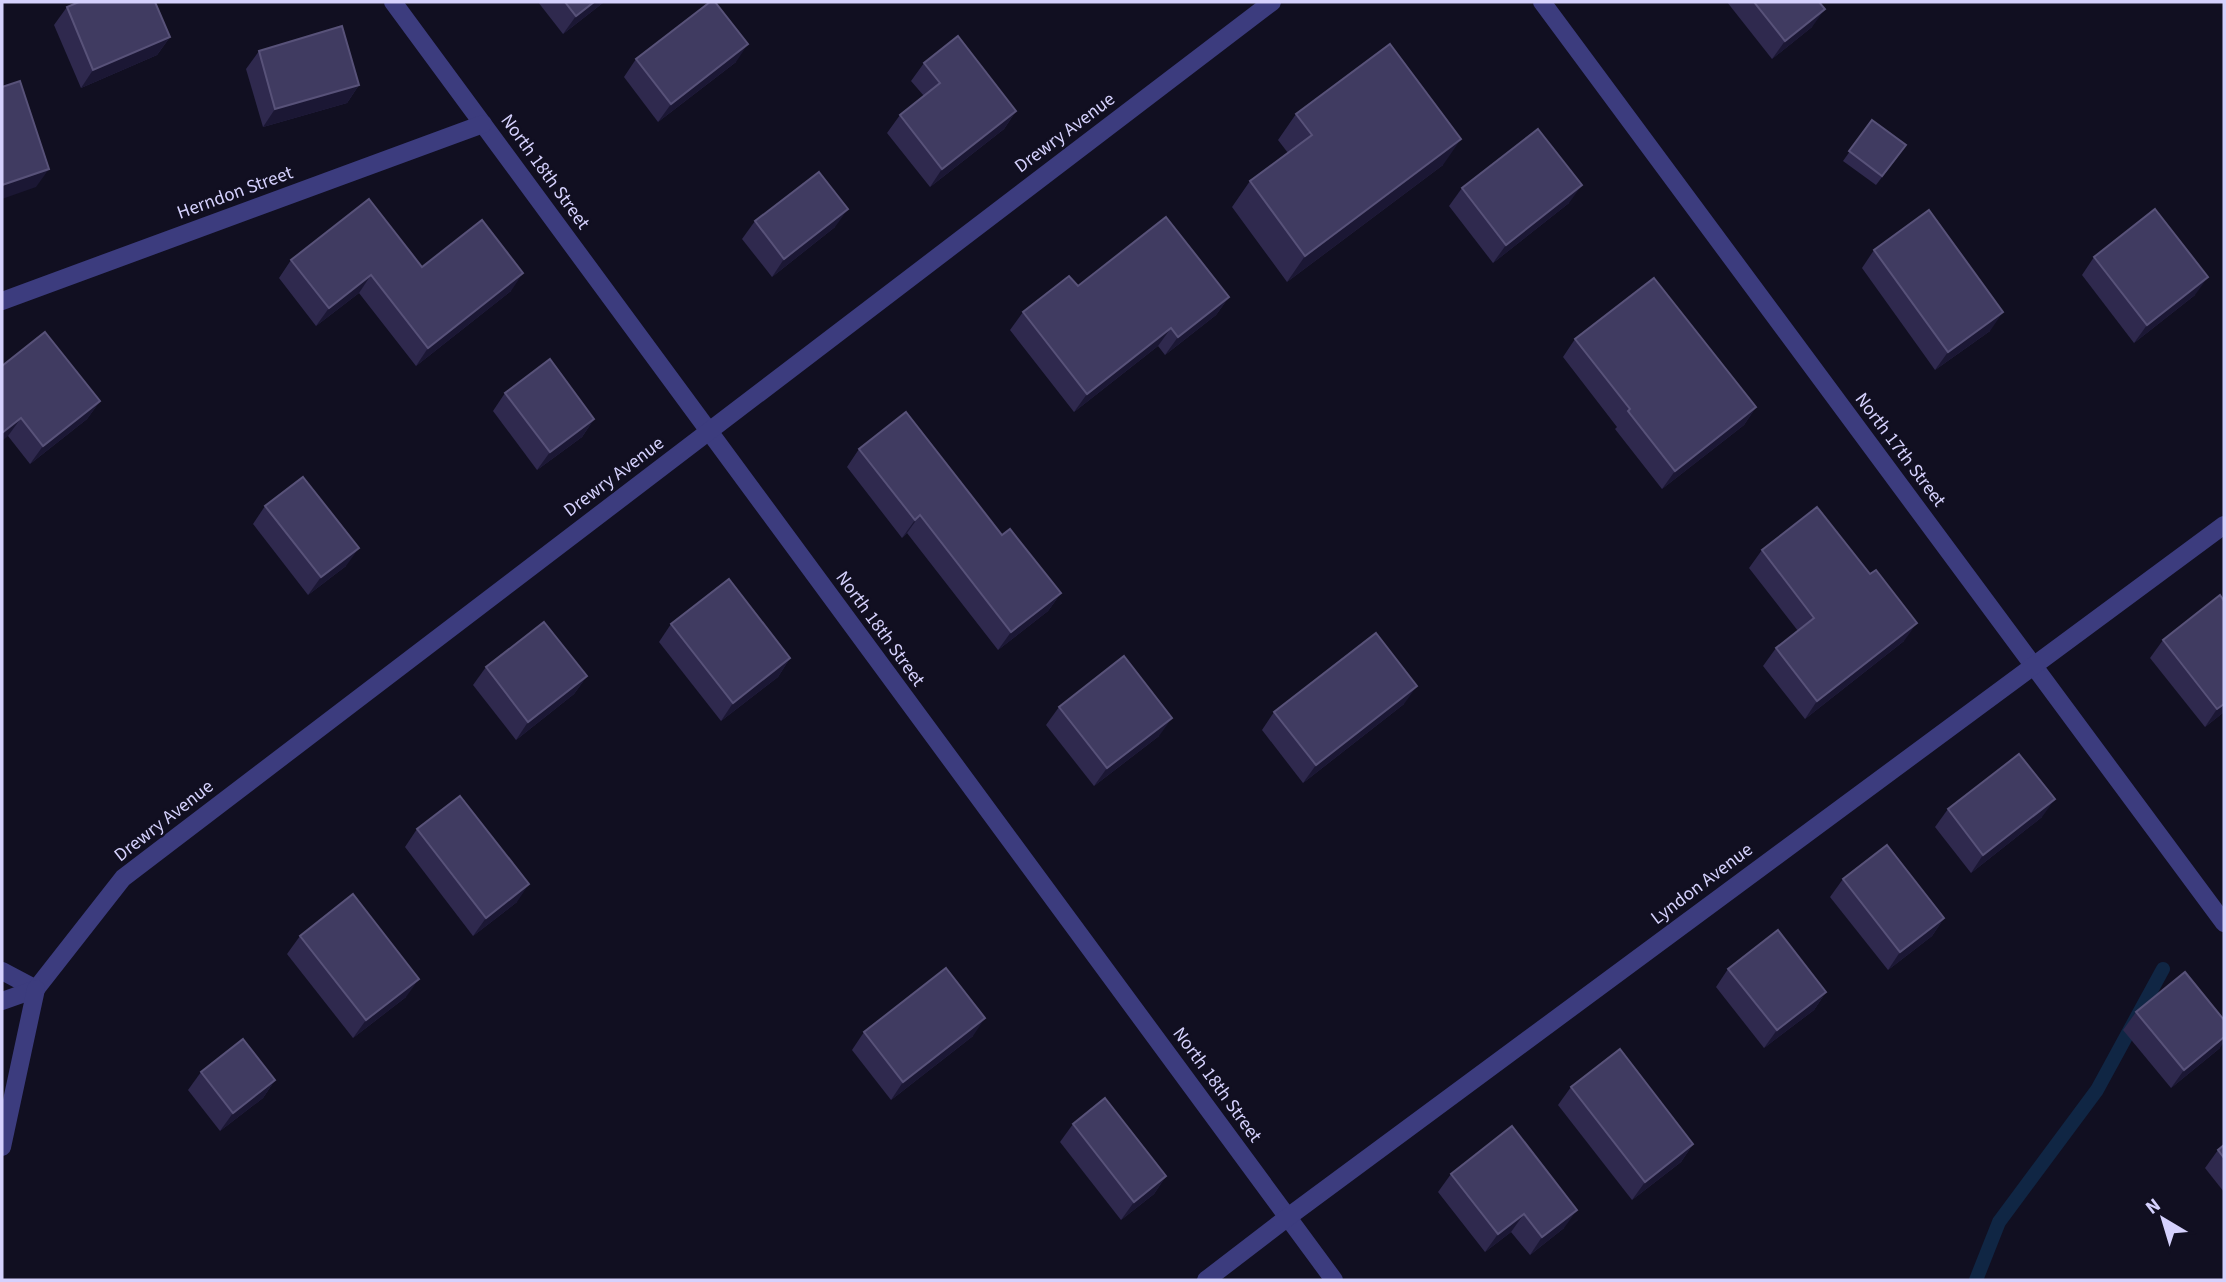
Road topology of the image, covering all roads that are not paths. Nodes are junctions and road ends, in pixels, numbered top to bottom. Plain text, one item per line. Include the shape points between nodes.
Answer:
1 (393, 2) edge
2 (1272, 2) edge
3 (1542, 2) edge
4 (484, 124) junction
5 (2, 301) edge
6 (708, 432) junction
7 (2224, 524) edge
8 (2033, 665) junction
9 (2224, 923) edge
10 (2, 971) edge
11 (36, 989) junction
12 (2, 1001) edge
13 (2, 1147) edge
14 (1288, 1217) junction
15 (1206, 1280) edge
16 (1334, 1280) edge

1 - 4 street, North 18th Street
2 - 6 street, Drewry Avenue
3 - 8 street, North 17th Street
4 - 5 street, Herndon Street
4 - 6 street, North 18th Street
6 - 11 street, Drewry Avenue via 123,878
6 - 14 street, North 18th Street
7 - 8 street, Lyndon Avenue
8 - 9 street, North 17th Street
8 - 14 street, Lyndon Avenue
10 - 11 street
11 - 12 street
11 - 13 street
14 - 15 street, Lyndon Avenue
14 - 16 street, North 18th Street

